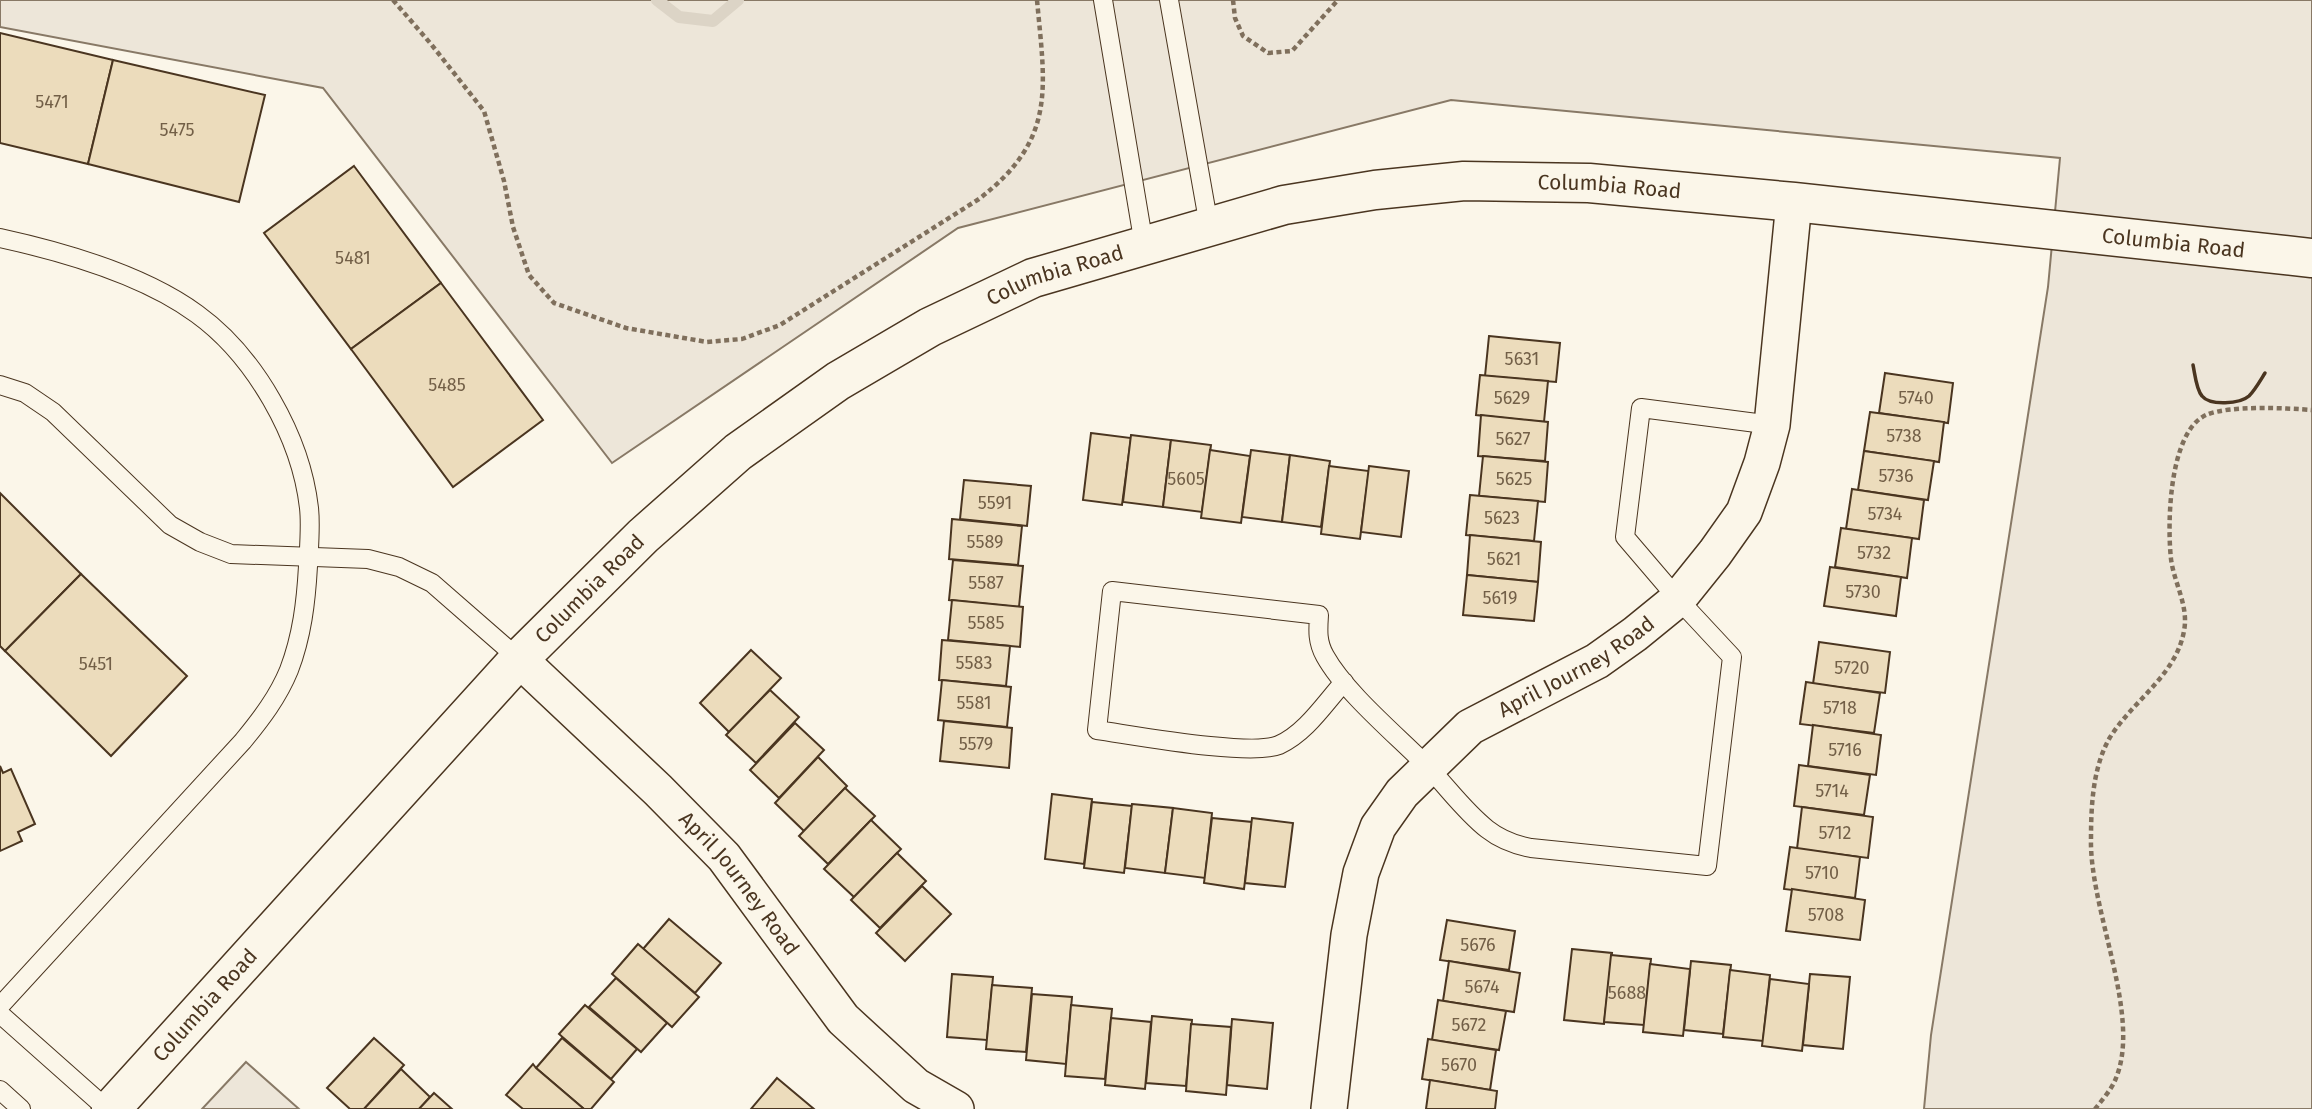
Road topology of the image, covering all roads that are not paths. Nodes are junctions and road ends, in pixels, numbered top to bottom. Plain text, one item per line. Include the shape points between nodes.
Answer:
1 (1103, 0) edge
2 (1169, 0) edge
3 (1794, 202) junction
4 (1209, 226) junction
5 (0, 238) edge
6 (1144, 245) junction
7 (2312, 258) edge
8 (0, 385) edge
9 (1772, 425) junction
10 (308, 557) junction
11 (1678, 599) junction
12 (519, 660) junction
13 (1344, 682) junction
14 (1427, 766) junction
15 (0, 1006) edge
16 (0, 1014) edge
17 (0, 1090) edge
18 (21, 1109) edge
19 (109, 1109) edge
20 (956, 1109) edge
21 (1329, 1109) edge

1 - 6 lane
2 - 4 lane
3 - 4 main road, Columbia Road via 1589,183 1464,181 1284,205
3 - 7 main road, Columbia Road
3 - 9 street, April Journey Road
4 - 6 main road, Columbia Road
5 - 10 lane via 47,248 119,273 173,298 217,330 268,393 298,459 309,508
6 - 12 main road, Columbia Road via 1033,278 930,327 838,381 738,452 643,536
8 - 10 lane via 25,393 53,412 170,525 200,542 231,554
9 - 11 street, April Journey Road via 1744,512
9 - 11 lane via 1641,408 1625,537
10 - 12 lane via 368,559 432,583
10 - 15 lane via 301,635 270,708
11 - 14 street, April Journey Road via 1597,661 1470,727
11 - 14 lane via 1732,657 1707,866 1513,845 1469,814
12 - 19 main road, Columbia Road
12 - 20 street, April Journey Road via 724,857 844,1018 916,1086
13 - 13 lane via 1317,638 1319,615 1112,591 1097,730 1252,750 1278,746 1302,730
13 - 14 lane
14 - 21 street, April Journey Road via 1378,827 1361,873 1349,935
16 - 19 lane
17 - 18 lane

